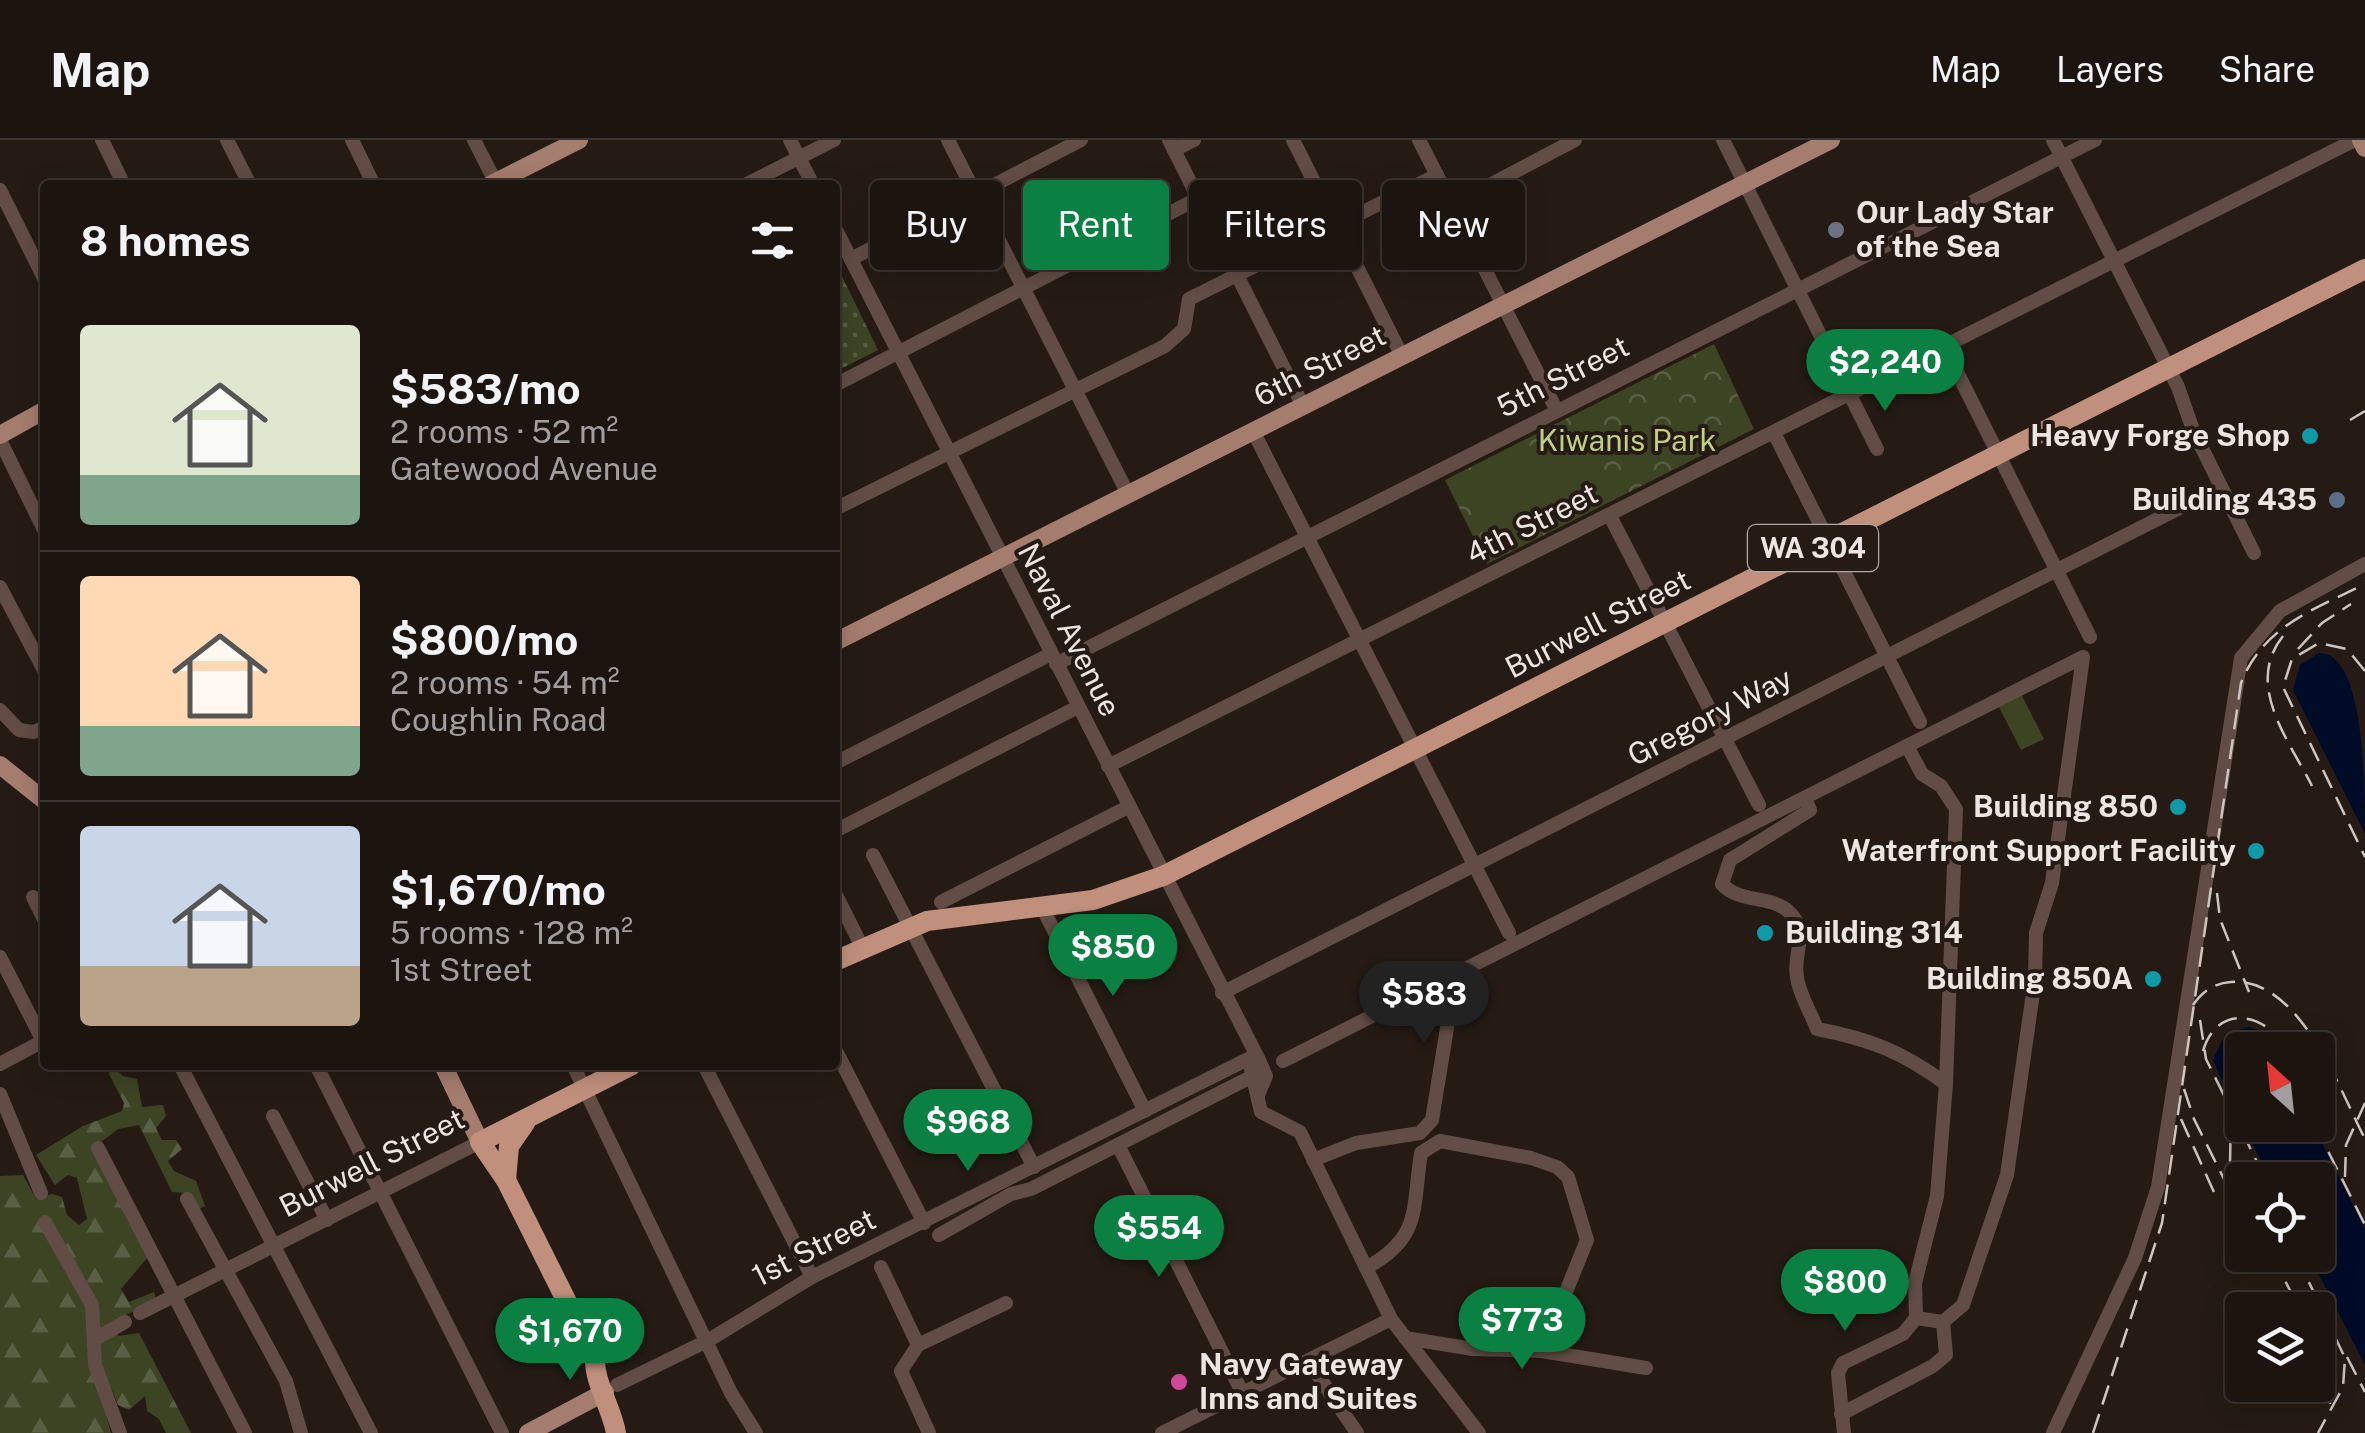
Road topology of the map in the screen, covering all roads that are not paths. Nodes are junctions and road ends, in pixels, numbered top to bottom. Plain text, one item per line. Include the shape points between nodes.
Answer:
1 (102, 140) edge
2 (227, 140) edge
3 (352, 140) edge
4 (474, 140) edge
5 (580, 140) edge
6 (790, 140) edge
7 (834, 140) edge
8 (948, 140) edge
9 (1081, 140) edge
10 (1194, 140) edge
11 (1293, 140) edge
12 (1419, 140) edge
13 (1575, 140) edge
14 (1723, 140) edge
15 (1830, 140) edge
16 (2052, 140) edge
17 (2096, 140) edge
18 (2358, 140) edge
19 (1172, 145) edge
20 (2365, 148) edge
21 (799, 158) junction
22 (2061, 158) junction
23 (1437, 175) junction
24 (122, 180) edge
25 (247, 180) edge
26 (372, 180) edge
27 (492, 180) edge
28 (502, 180) edge
29 (755, 180) edge
30 (810, 180) edge
31 (968, 180) edge
32 (1313, 180) edge
33 (1440, 180) edge
34 (1498, 180) edge
35 (1003, 182) edge
36 (1189, 183) edge
37 (1746, 183) junction
38 (0, 190) edge
39 (1189, 203) edge
40 (1362, 214) edge
41 (840, 238) edge
42 (1003, 248) edge
43 (870, 249) edge
44 (851, 259) junction
45 (2115, 262) junction
46 (40, 270) edge
47 (1233, 270) edge
48 (1248, 270) edge
49 (1359, 270) edge
50 (1485, 270) edge
51 (2365, 270) edge
52 (1236, 276) junction
53 (1024, 288) junction
54 (1799, 288) junction
55 (1503, 305) junction
56 (1944, 346) junction
57 (899, 353) junction
58 (1402, 356) junction
59 (2170, 369) junction
60 (840, 382) edge
61 (1077, 392) junction
62 (1852, 394) junction
63 (1303, 406) junction
64 (1557, 410) junction
65 (40, 413) edge
66 (1253, 431) junction
67 (1775, 435) junction
68 (2, 436) edge
69 (1878, 448) dead end
70 (949, 453) junction
71 (1998, 455) junction
72 (2220, 487) junction
73 (1128, 494) junction
74 (840, 508) edge
75 (1610, 516) junction
76 (40, 521) edge
77 (1307, 537) junction
78 (1829, 540) junction
79 (2254, 553) dead end
80 (1002, 558) junction
81 (2365, 564) edge
82 (2057, 572) junction
83 (2365, 574) edge
84 (0, 587) edge
85 (1667, 624) junction
86 (2262, 628) junction
87 (2090, 637) dead end
88 (840, 639) edge
89 (1360, 641) junction
90 (1890, 658) junction
91 (1053, 659) junction
92 (40, 663) edge
93 (1078, 707) junction
94 (0, 710) edge
95 (1920, 722) dead end
96 (40, 729) edge
97 (1724, 739) junction
98 (1906, 746) junction
99 (1416, 750) junction
100 (840, 761) edge
101 (0, 765) edge
102 (1108, 766) junction
103 (40, 798) edge
104 (1805, 798) junction
105 (1759, 805) dead end
106 (1128, 806) junction
107 (840, 827) edge
108 (873, 855) dead end
109 (1475, 867) junction
110 (1163, 876) junction
111 (33, 897) dead end
112 (942, 902) dead end
113 (840, 903) edge
114 (1042, 907) junction
115 (40, 911) edge
116 (910, 926) junction
117 (1509, 932) dead end
118 (862, 947) junction
119 (0, 956) edge
120 (840, 958) edge
121 (1456, 973) junction
122 (1222, 993) junction
123 (40, 1033) edge
124 (40, 1043) edge
125 (840, 1059) edge
126 (1283, 1061) dead end
127 (0, 1064) edge
128 (1255, 1064) junction
129 (183, 1070) edge
130 (319, 1070) edge
131 (444, 1070) edge
132 (576, 1070) edge
133 (622, 1070) edge
134 (707, 1070) edge
135 (1946, 1084) junction
136 (586, 1088) junction
137 (0, 1094) edge
138 (1145, 1111) junction
139 (273, 1116) dead end
140 (531, 1116) junction
141 (1270, 1118) junction
142 (480, 1142) junction
143 (1118, 1145) junction
144 (98, 1148) dead end
145 (1313, 1160) junction
146 (1034, 1167) junction
147 (506, 1180) junction
148 (40, 1193) dead end
149 (383, 1195) junction
150 (187, 1199) dead end
151 (327, 1220) junction
152 (45, 1222) dead end
153 (924, 1223) junction
154 (939, 1235) dead end
155 (276, 1246) junction
156 (881, 1268) dead end
157 (1366, 1268) junction
158 (224, 1270) junction
159 (812, 1278) junction
160 (175, 1297) junction
161 (1006, 1303) dead end
162 (140, 1314) dead end
163 (1916, 1318) junction
164 (1391, 1319) junction
165 (125, 1322) dead end
166 (1943, 1322) junction
167 (97, 1338) junction
168 (1406, 1338) junction
169 (709, 1340) junction
170 (918, 1346) junction
171 (1542, 1351) junction
172 (1310, 1362) junction
173 (1646, 1368) dead end
174 (611, 1388) junction
175 (1243, 1394) junction
176 (1842, 1414) junction
177 (753, 1427) edge
178 (120, 1433) edge
179 (245, 1433) edge
180 (301, 1433) edge
181 (371, 1433) edge
182 (502, 1433) edge
183 (528, 1433) edge
184 (616, 1433) edge
185 (630, 1433) edge
186 (928, 1433) edge
187 (1162, 1433) edge
188 (1357, 1433) edge
189 (1479, 1433) edge
190 (1844, 1433) edge
191 (2053, 1433) edge

1 - 24 street
2 - 25 street
3 - 26 street
4 - 27 street
5 - 28 main road
6 - 21 street
7 - 21 street
8 - 31 street
9 - 35 street
10 - 19 street
11 - 32 street
12 - 23 street
13 - 34 street
14 - 37 street
15 - 37 main road, 6th Street
16 - 22 street
17 - 22 street, 5th Street
18 - 20 main road
18 - 45 street, 4th Street
19 - 36 street
21 - 29 street
21 - 30 street
22 - 45 street
22 - 54 street, 5th Street
23 - 33 street
23 - 40 street
37 - 54 street
37 - 55 main road, 6th Street
38 - 46 street
39 - 53 street
41 - 44 street, Naval Avenue
42 - 53 street
43 - 44 street
44 - 57 street, Naval Avenue
45 - 56 street, 4th Street
45 - 59 street
47 - 52 street
48 - 52 street
49 - 58 street
50 - 55 street
51 - 59 highway, Burwell Street / WA 304
52 - 61 street via 1189,300 1187,323 1175,338
52 - 63 street
53 - 57 street
53 - 61 street
54 - 62 street
54 - 64 street, 5th Street
55 - 58 main road, 6th Street
55 - 64 street
56 - 62 street, 4th Street
56 - 71 street
57 - 60 street
57 - 70 street, Naval Avenue
58 - 63 main road, 6th Street
59 - 71 highway, Burwell Street / WA 304
59 - 72 street
61 - 70 street
61 - 73 street
62 - 67 street, 4th Street
62 - 69 street
63 - 66 main road, 6th Street
64 - 77 street, 5th Street
65 - 68 main road
66 - 73 main road, 6th Street
66 - 77 street
67 - 75 street, 4th Street
67 - 78 street
68 - 76 street
70 - 74 street
70 - 80 street, Naval Avenue
71 - 78 highway, Burwell Street / WA 304
71 - 82 street
72 - 79 street
72 - 82 street, Gregory Way
73 - 80 main road, 6th Street
75 - 85 street
75 - 89 street, 4th Street
77 - 89 street
77 - 91 street, 5th Street
78 - 85 highway, Burwell Street / WA 304
78 - 90 street
80 - 88 main road, 6th Street
80 - 91 street, Naval Avenue
81 - 86 street via 2288,605
82 - 87 street
82 - 90 street, Gregory Way
83 - 86 street
84 - 92 street
85 - 97 street
85 - 99 highway, Burwell Street / WA 304
86 - 191 street via 2234,682 2158,1187 2135,1258
89 - 99 street
89 - 102 street, 4th Street
90 - 95 street
90 - 97 street, Gregory Way
91 - 93 street, Naval Avenue
91 - 100 street, 5th Street
93 - 102 street, Naval Avenue
93 - 107 street
94 - 96 street via 19,730
97 - 105 street
97 - 109 street, Gregory Way
98 - 104 street
98 - 135 street via 1956,809
98 - 166 street via 2083,657 2052,883 2036,933 2007,1175 1963,1305
99 - 109 street
99 - 110 highway, Burwell Street / WA 304
101 - 103 main road
102 - 106 street, Naval Avenue
104 - 121 street
104 - 135 street via 1810,810 1730,860 1722,884 1792,914 1802,936 1796,976 1818,1029 1882,1043
106 - 110 street, Naval Avenue
106 - 112 street
108 - 116 street
109 - 117 street
109 - 122 street, Gregory Way
110 - 114 highway, Burwell Street / WA 304 via 1106,897
110 - 122 street, Naval Avenue
111 - 115 street
113 - 118 street
114 - 116 highway, Burwell Street / WA 304
114 - 138 street
116 - 118 highway, Burwell Street / WA 304
116 - 146 street
118 - 120 highway, Burwell Street / WA 304
119 - 123 street
121 - 126 street
121 - 145 street via 1432,1120 1420,1134 1356,1143
122 - 128 street, Naval Avenue
124 - 127 street
125 - 153 street
128 - 138 street, 1st Street
128 - 141 street via 1261,1112
128 - 141 street via 1272,1076
128 - 143 street
129 - 155 street
130 - 149 street
131 - 142 main road
132 - 136 street
133 - 136 highway, Burwell Street
134 - 159 street
135 - 163 street via 1937,1196 1914,1283
136 - 140 highway, Burwell Street
136 - 169 street
137 - 148 street
138 - 146 street, 1st Street
139 - 151 street
140 - 142 highway, Burwell Street
140 - 147 highway via 509,1146
141 - 145 street via 1300,1132
142 - 147 highway
142 - 149 street, Burwell Street
143 - 154 street
143 - 175 street
144 - 160 street
145 - 157 street
146 - 153 street, 1st Street
147 - 174 highway via 595,1358 606,1364
149 - 151 street, Burwell Street
149 - 182 street
150 - 158 street
151 - 155 street, Burwell Street
152 - 167 street via 92,1306
153 - 159 street, 1st Street
155 - 158 street, Burwell Street
155 - 181 street
156 - 170 street
157 - 164 street
157 - 171 street via 1395,1252 1408,1235 1422,1152 1446,1140 1531,1158 1568,1177 1587,1240
158 - 160 street, Burwell Street
158 - 180 street via 286,1381
159 - 169 street, 1st Street
160 - 162 street, Burwell Street
160 - 179 street
161 - 170 street
163 - 166 street
163 - 176 street via 1903,1334 1843,1363
164 - 168 street
164 - 172 street
165 - 167 street
166 - 176 street via 1941,1360
167 - 178 street via 95,1366
168 - 171 street
168 - 189 street
169 - 174 street, 1st Street
169 - 177 street
170 - 186 street via 901,1371
171 - 173 street
172 - 175 street
172 - 188 street
174 - 183 main road, 1st Street
174 - 184 highway
174 - 185 highway
175 - 187 street
176 - 190 street

